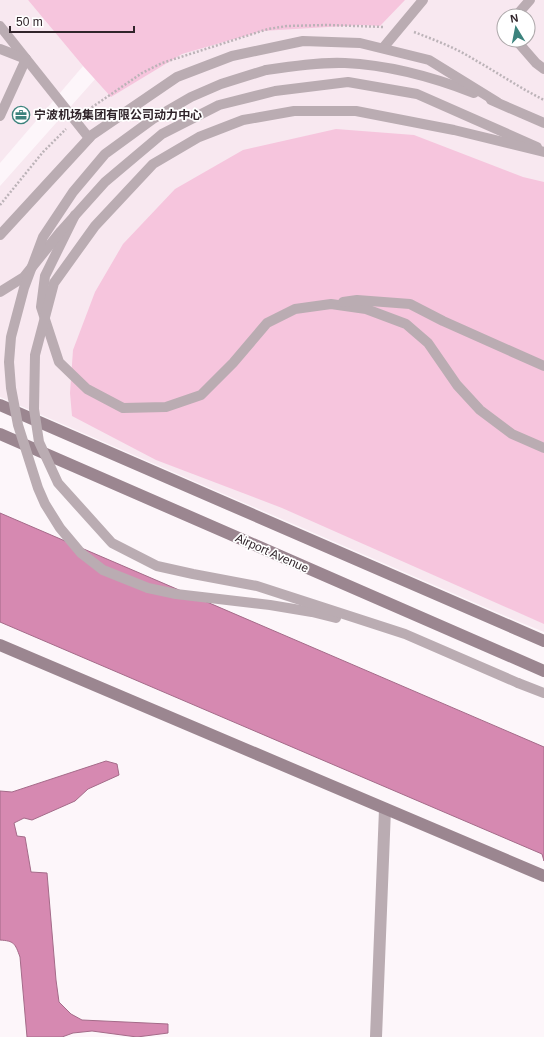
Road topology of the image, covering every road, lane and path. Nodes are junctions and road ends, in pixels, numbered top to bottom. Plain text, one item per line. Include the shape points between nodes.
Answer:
1 (423, 0) edge
2 (530, 0) edge
3 (523, 8) edge
4 (0, 26) edge
5 (383, 48) junction
6 (523, 48) edge
7 (0, 49) edge
8 (26, 59) junction
9 (544, 69) edge
10 (497, 102) junction
11 (0, 116) edge
12 (544, 123) edge
13 (89, 138) junction
14 (544, 151) edge
15 (75, 216) junction
16 (0, 235) edge
17 (0, 292) edge
18 (331, 304) junction
19 (544, 366) edge
20 (0, 405) edge
21 (0, 434) edge
22 (544, 448) edge
23 (406, 634) junction
24 (544, 641) edge
25 (0, 645) edge
26 (544, 671) edge
27 (544, 693) edge
28 (385, 809) junction
29 (544, 876) edge
30 (376, 1037) edge

1 - 5 lane
2 - 3 lane
4 - 8 lane
5 - 10 lane via 429,60
5 - 13 lane via 360,43 303,41 232,56 177,77
6 - 9 lane
7 - 8 lane
8 - 11 lane
8 - 13 lane
10 - 12 lane
10 - 23 lane, bridge via 407,72 373,65 344,63 306,64 266,70 191,96 153,119 105,154 73,192 43,237 24,288 11,337 11,388 18,425 36,482 45,504 80,553 103,570 148,588 312,612
13 - 16 lane
14 - 15 lane, bridge via 417,94 348,82 276,91 219,105 162,134 105,182
14 - 23 lane, bridge via 356,111 294,111 242,120 199,137 153,164 95,226 54,283 35,355 34,409 39,442 58,483 112,543 157,566 257,586
15 - 17 lane via 24,277
15 - 18 lane via 45,276 41,307 59,362 87,389 123,408 166,407 201,395 267,323 295,309
18 - 19 lane via 357,300 410,304
18 - 22 lane via 366,309 406,324 428,343 457,385 480,410 512,434
20 - 24 main road
21 - 26 main road, Airport Avenue
23 - 27 lane, bridge
25 - 28 main road
28 - 29 main road
28 - 30 street

